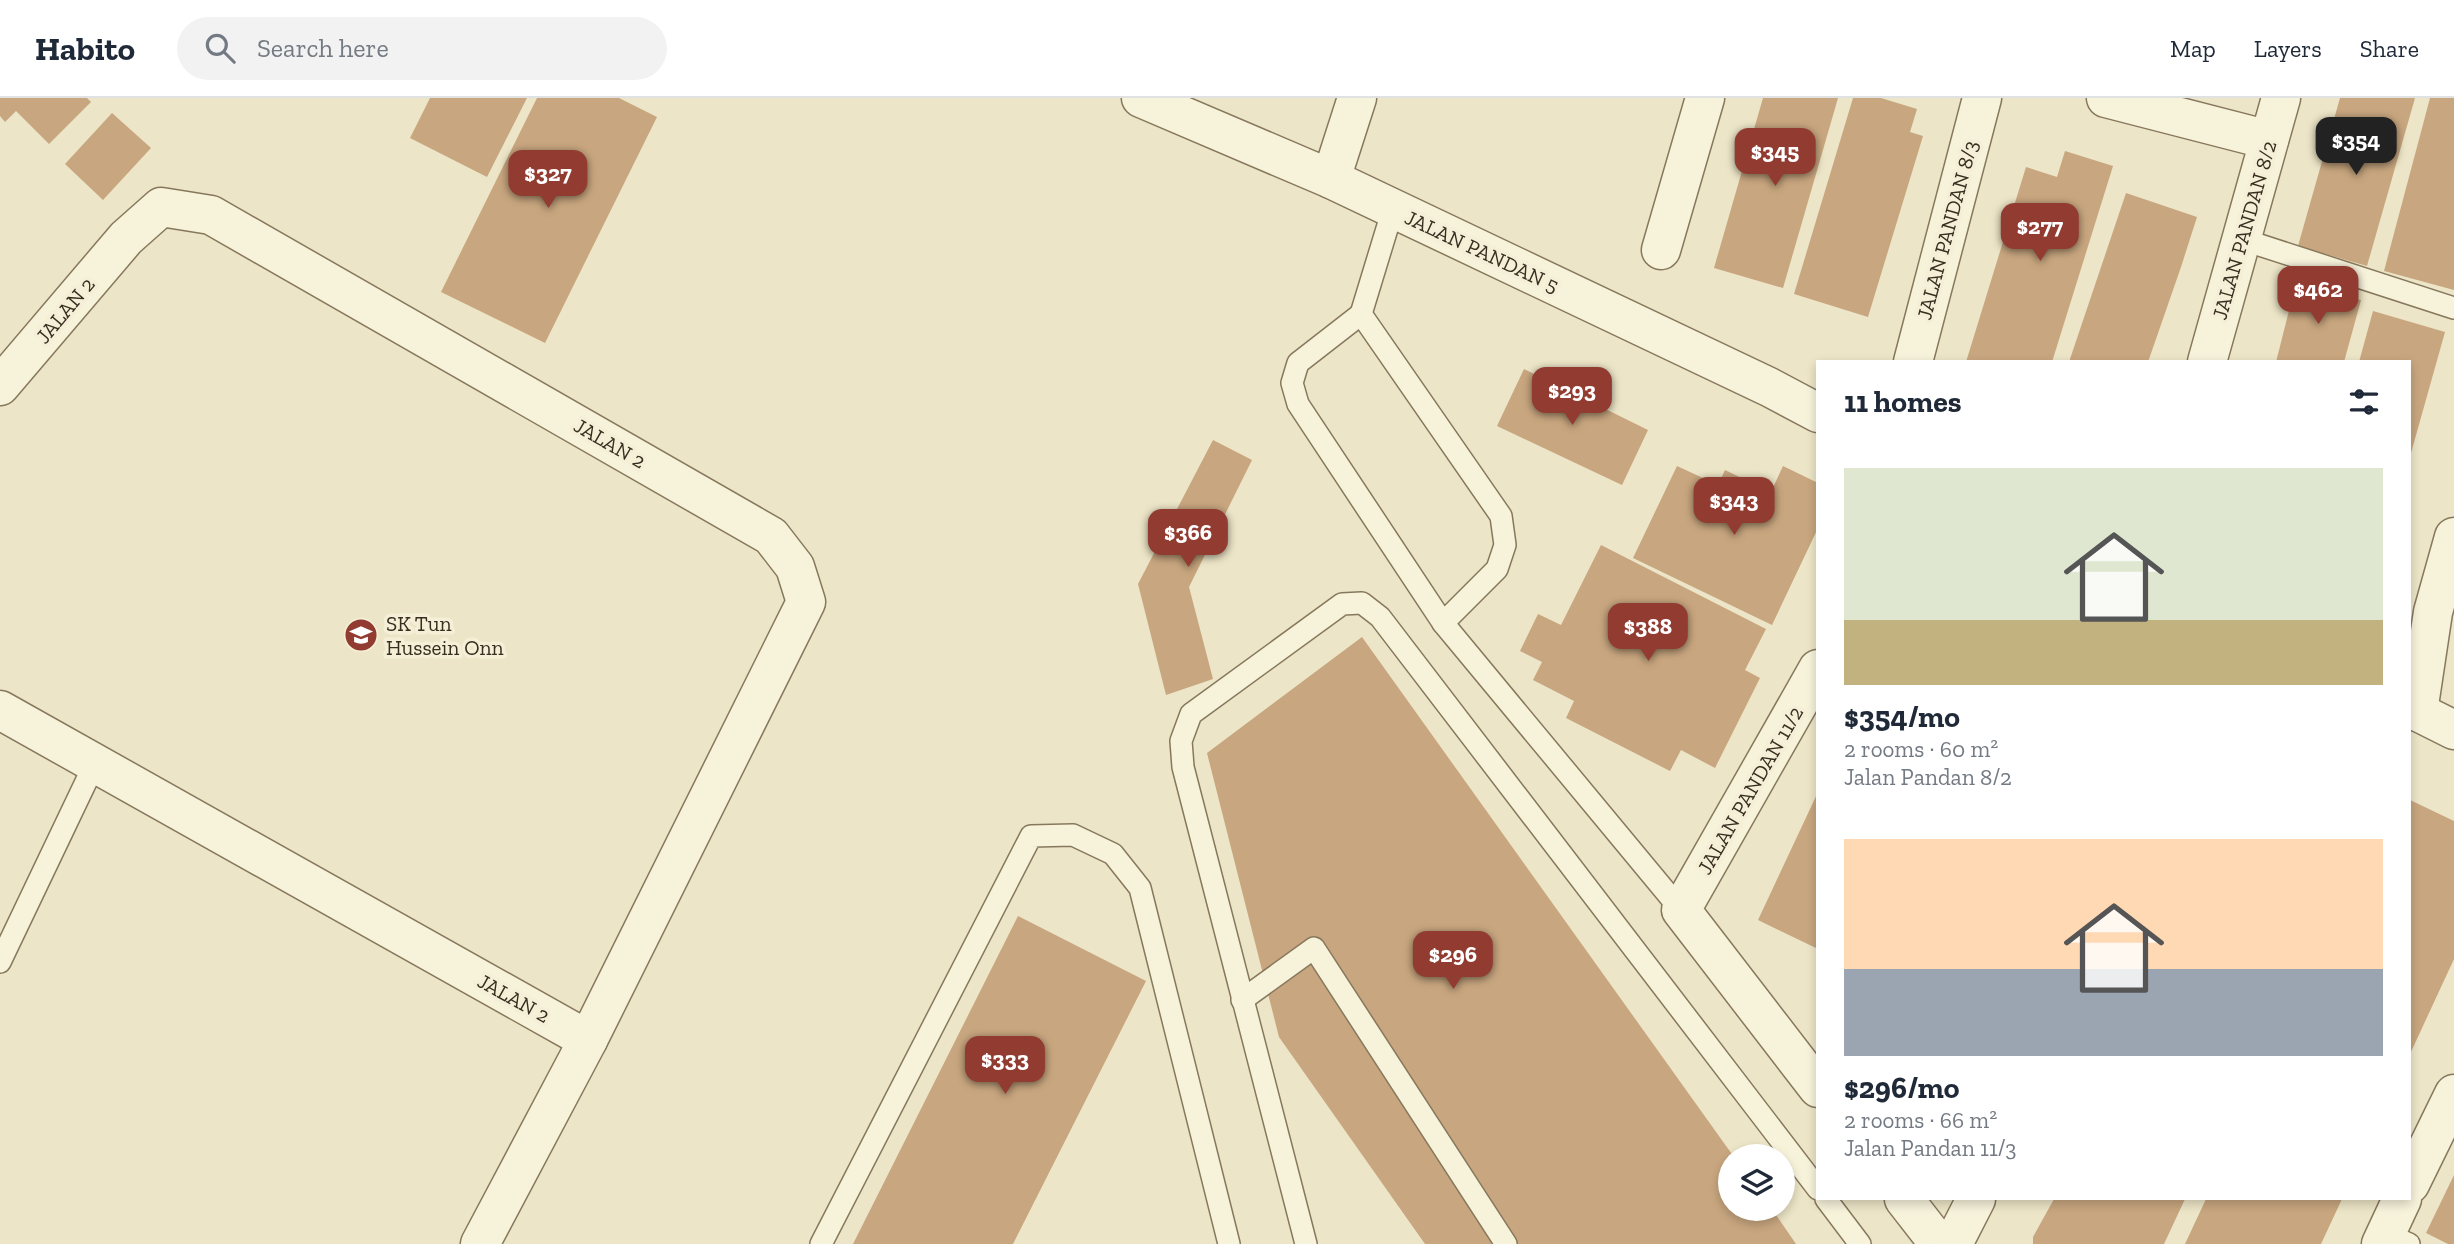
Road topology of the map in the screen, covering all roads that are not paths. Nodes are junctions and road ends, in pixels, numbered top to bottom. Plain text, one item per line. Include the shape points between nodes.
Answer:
1 (1140, 98) edge
2 (1705, 98) edge
3 (1982, 98) edge
4 (2106, 98) edge
5 (2281, 98) edge
6 (1350, 100) edge
7 (2269, 139) junction
8 (1331, 179) junction
9 (1393, 209) junction
10 (2241, 239) junction
11 (1661, 250) dead end
12 (2454, 308) edge
13 (1361, 314) junction
14 (1914, 360) edge
15 (2208, 360) edge
16 (0, 386) edge
17 (1816, 412) edge
18 (2454, 537) edge
19 (2444, 616) edge
20 (1443, 623) junction
21 (1816, 673) edge
22 (0, 710) edge
23 (2414, 710) edge
24 (2454, 730) edge
25 (95, 764) junction
26 (1681, 911) junction
27 (0, 962) edge
28 (1242, 1000) junction
29 (588, 1040) junction
30 (1816, 1085) edge
31 (2454, 1094) edge
32 (2411, 1182) edge
33 (1816, 1186) edge
34 (1827, 1200) edge
35 (1905, 1200) edge
36 (1975, 1200) edge
37 (2403, 1200) edge
38 (2392, 1241) edge
39 (480, 1244) edge
40 (821, 1244) edge
41 (1229, 1244) edge
42 (1306, 1244) edge
43 (1506, 1244) edge
44 (1860, 1244) edge
45 (1939, 1244) edge
46 (1953, 1244) edge

1 - 8 street, JALAN PANDAN 5
2 - 11 street
3 - 14 street, JALAN PANDAN 8/3
4 - 7 street
5 - 7 street, JALAN PANDAN 8/2
6 - 8 street
7 - 10 street, JALAN PANDAN 8/2
8 - 9 street, JALAN PANDAN 5
9 - 13 lane
9 - 17 street, JALAN PANDAN 5
10 - 12 lane
10 - 15 street, JALAN PANDAN 8/2
13 - 20 lane via 1501,516 1505,545 1497,569
13 - 20 lane via 1298,363 1292,383 1298,404
16 - 29 street, JALAN 2 via 126,238 161,207 211,215 771,536 796,567 806,602
18 - 19 street
19 - 23 street
20 - 26 lane
21 - 26 street, JALAN PANDAN 11/2
22 - 25 street, JALAN 2
23 - 24 street
25 - 27 lane
25 - 29 street, JALAN 2
26 - 30 street
28 - 33 lane via 1183,767 1181,741 1191,714 1342,604 1362,603 1380,617
28 - 42 lane
28 - 43 lane via 1314,948
29 - 39 street, JALAN 2
31 - 32 street
34 - 44 lane
35 - 45 street
36 - 46 street
37 - 38 street
40 - 41 lane via 1031,836 1073,835 1113,854 1140,888

